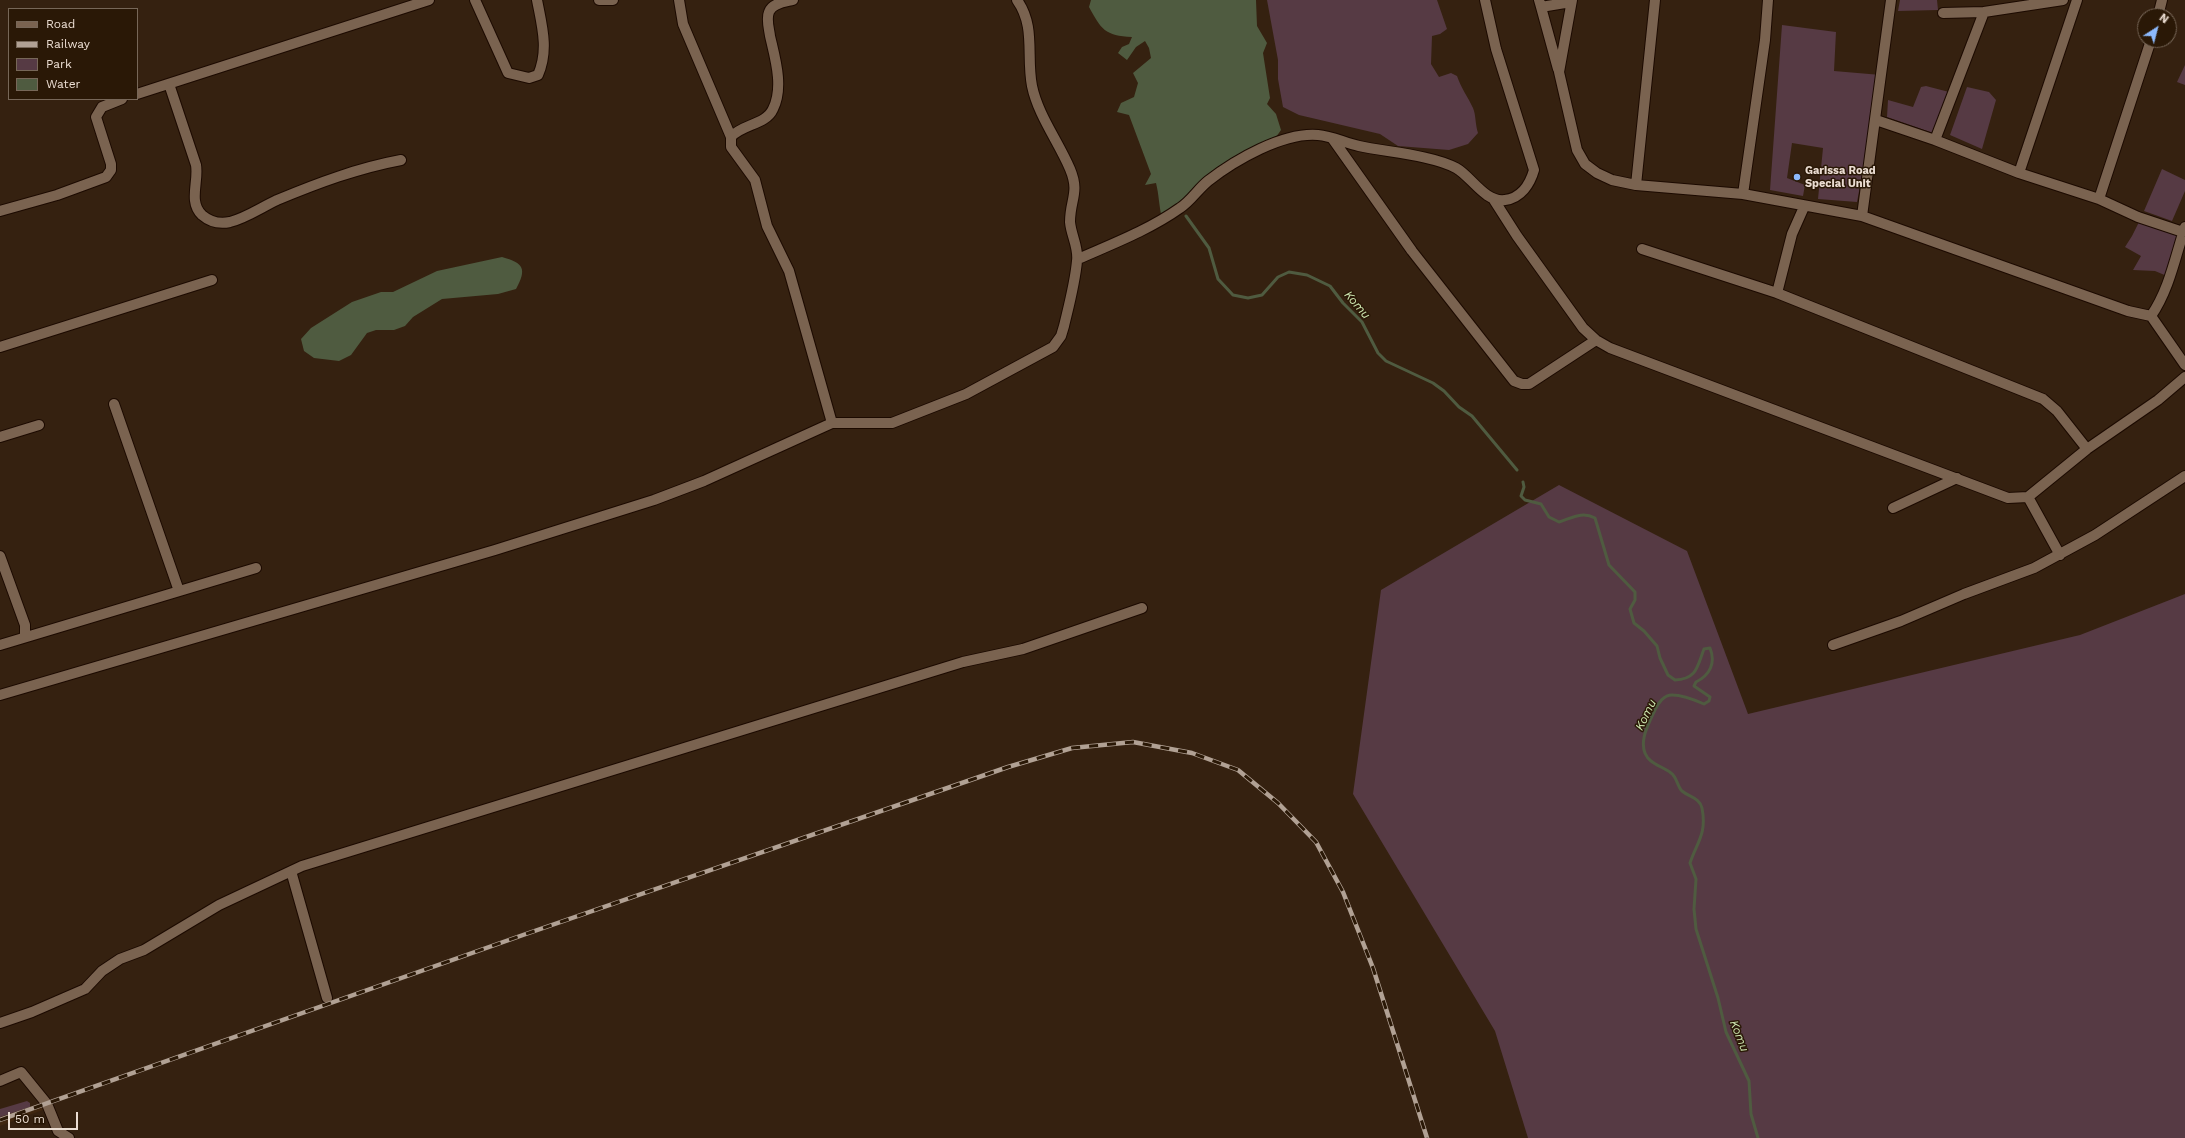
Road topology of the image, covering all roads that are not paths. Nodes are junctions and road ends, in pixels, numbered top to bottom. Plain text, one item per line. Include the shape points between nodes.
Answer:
1 (429, 0) edge
2 (475, 0) edge
3 (537, 0) edge
4 (599, 0) edge
5 (613, 0) edge
6 (679, 0) edge
7 (793, 0) edge
8 (1018, 0) edge
9 (1485, 0) edge
10 (1655, 0) edge
11 (1768, 0) edge
12 (1891, 0) edge
13 (2063, 0) edge
14 (2077, 0) edge
15 (1571, 1) edge
16 (1540, 4) edge
17 (1984, 12) junction
18 (1944, 13) dead end
19 (2148, 48) edge
20 (1559, 72) junction
21 (169, 84) junction
22 (138, 94) edge
23 (120, 100) edge
24 (1876, 120) junction
25 (731, 138) junction
26 (1332, 138) junction
27 (1935, 140) junction
28 (401, 160) dead end
29 (2019, 172) junction
30 (1636, 185) junction
31 (1743, 194) junction
32 (2099, 199) junction
33 (1494, 200) junction
34 (1804, 207) junction
35 (0, 211) edge
36 (1862, 216) junction
37 (2184, 229) edge
38 (1642, 249) dead end
39 (1078, 259) junction
40 (212, 280) dead end
41 (1777, 293) junction
42 (2151, 316) junction
43 (1596, 340) junction
44 (0, 347) edge
45 (2185, 365) edge
46 (2185, 377) edge
47 (114, 404) dead end
48 (832, 423) junction
49 (39, 425) dead end
50 (0, 437) edge
51 (2087, 449) junction
52 (2185, 476) edge
53 (1957, 478) junction
54 (2028, 497) junction
55 (1893, 508) dead end
56 (2060, 555) junction
57 (0, 556) edge
58 (256, 568) dead end
59 (179, 591) junction
60 (1142, 608) dead end
61 (25, 637) junction
62 (0, 645) edge
63 (1833, 645) dead end
64 (0, 695) edge
65 (291, 871) junction
66 (327, 998) dead end
67 (0, 1023) edge
68 (0, 1081) edge
69 (69, 1138) edge

1 - 21 street
2 - 3 street via 508,73 529,78 538,75 543,64 545,39
4 - 5 street
6 - 25 street via 683,24
7 - 25 street via 775,4 769,11 768,21 778,92 773,109 766,118 736,131
8 - 39 street via 1029,26 1029,67 1032,87 1075,184 1070,223
9 - 33 street via 1496,49 1534,170 1531,180 1515,197
10 - 30 street
11 - 31 street via 1765,40
12 - 24 street
13 - 17 street
14 - 29 street
15 - 16 street
15 - 20 street
16 - 20 street
17 - 18 street
17 - 27 street
19 - 32 street
20 - 30 street via 1577,150 1585,164 1612,180
21 - 22 street
21 - 28 street via 196,166 198,175 194,193 197,206 201,215 216,223 231,222 290,195 365,167
23 - 35 street via 102,107 96,117 111,164 111,170 106,177 57,195
24 - 27 street
24 - 36 street
25 - 48 street via 731,147 755,180 767,226 789,271
26 - 33 street via 1424,158 1456,168
26 - 39 street via 1302,136 1282,141 1237,161 1207,182 1181,208 1154,224
26 - 43 street via 1412,251 1514,381 1528,384
27 - 29 street
29 - 32 street
30 - 31 street
31 - 34 street
32 - 37 street via 2138,217
33 - 43 street via 1583,328
34 - 36 street
34 - 41 street via 1792,234
36 - 42 street via 2121,308
37 - 42 street via 2168,282 2160,303
38 - 41 street
39 - 48 street via 1064,326 1053,347 972,391 892,423
40 - 44 street
41 - 51 street via 2043,398 2057,411
42 - 45 street
43 - 53 street via 1610,348
46 - 51 street via 2158,400
47 - 59 street
48 - 64 street via 704,481 654,500 495,550
49 - 50 street
51 - 54 street
52 - 56 street
53 - 54 street via 2008,498
53 - 55 street
54 - 56 street
56 - 63 street via 2034,568 1901,621
57 - 61 street via 25,625
58 - 59 street
59 - 61 street
60 - 65 street via 1023,649 963,662
61 - 62 street
65 - 66 street
65 - 67 street via 212,909 144,950 120,959 102,971 85,989
68 - 69 street via 21,1072 47,1104 58,1131

